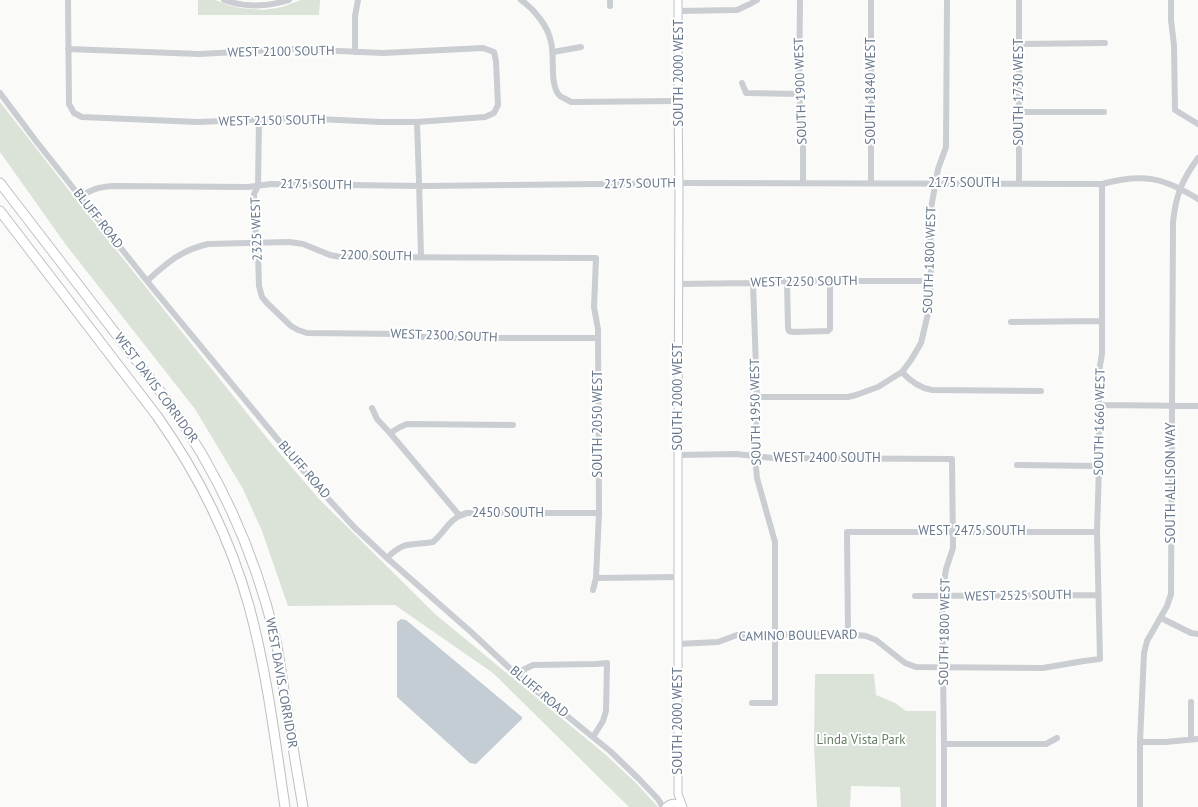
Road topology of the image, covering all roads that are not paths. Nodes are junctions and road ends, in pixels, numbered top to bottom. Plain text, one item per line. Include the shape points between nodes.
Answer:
1 (68, 0) edge
2 (224, 0) edge
3 (289, 0) edge
4 (358, 0) edge
5 (678, 0) edge
6 (757, 0) edge
7 (800, 0) edge
8 (871, 0) edge
9 (947, 0) edge
10 (1019, 0) edge
11 (1171, 0) edge
12 (525, 1) edge
13 (678, 10) junction
14 (1019, 44) junction
15 (1105, 44) dead end
16 (581, 47) dead end
17 (68, 49) junction
18 (355, 52) junction
19 (553, 52) junction
20 (742, 83) dead end
21 (0, 93) edge
22 (799, 94) junction
23 (678, 101) junction
24 (1018, 112) junction
25 (1104, 112) dead end
26 (494, 113) joint
27 (259, 119) junction
28 (417, 122) junction
29 (1198, 124) edge
30 (1198, 158) edge
31 (0, 183) edge
32 (679, 183) junction
33 (803, 183) junction
34 (871, 183) junction
35 (936, 183) junction
36 (1019, 184) junction
37 (1102, 184) junction
38 (258, 186) junction
39 (419, 186) junction
40 (1180, 188) junction
41 (80, 197) junction
42 (1198, 199) edge
43 (0, 211) edge
44 (256, 244) junction
45 (421, 257) junction
46 (596, 258) joint
47 (147, 281) junction
48 (787, 281) junction
49 (830, 281) junction
50 (931, 281) junction
51 (753, 283) junction
52 (678, 284) junction
53 (1102, 321) junction
54 (1011, 322) dead end
55 (291, 326) joint
56 (598, 338) junction
57 (902, 372) junction
58 (1041, 391) dead end
59 (757, 397) junction
60 (1100, 405) junction
61 (1171, 406) junction
62 (1198, 406) edge
63 (372, 408) dead end
64 (513, 425) dead end
65 (390, 433) junction
66 (678, 455) junction
67 (755, 457) junction
68 (952, 459) joint
69 (1017, 465) dead end
70 (1099, 466) junction
71 (598, 513) junction
72 (459, 515) junction
73 (953, 531) junction
74 (1097, 532) junction
75 (387, 558) junction
76 (596, 578) junction
77 (678, 578) junction
78 (593, 590) dead end
79 (1098, 595) junction
80 (915, 596) dead end
81 (942, 596) junction
82 (1161, 618) junction
83 (775, 634) junction
84 (848, 634) junction
85 (1198, 634) edge
86 (678, 644) junction
87 (1100, 659) joint
88 (944, 668) junction
89 (518, 676) junction
90 (1191, 702) dead end
91 (752, 703) dead end
92 (593, 737) junction
93 (1057, 738) dead end
94 (1195, 739) edge
95 (1140, 742) junction
96 (944, 744) junction
97 (678, 794) junction
98 (668, 805) edge
99 (285, 806) edge
100 (302, 806) edge
101 (682, 807) edge
102 (944, 807) edge
103 (1140, 807) edge

1 - 17 street
2 - 3 street via 239,5 255,6
4 - 18 street via 355,16
5 - 13 main road, SOUTH 2000 WEST
6 - 13 street via 737,10
7 - 22 street, SOUTH 1900 WEST
8 - 34 street, SOUTH 1840 WEST
9 - 35 street, SOUTH 1800 WEST via 946,147
10 - 14 street, SOUTH 1730 WEST
11 - 29 street via 1175,110
12 - 19 street via 544,24
13 - 23 main road, SOUTH 2000 WEST
14 - 15 street
14 - 24 street, SOUTH 1730 WEST
16 - 19 street
17 - 18 street, WEST 2100 SOUTH via 199,54 294,49
17 - 27 street, WEST 2150 SOUTH via 69,104 74,113 82,117 198,122
18 - 26 street, WEST 2100 SOUTH via 483,48 494,52 498,105
19 - 23 street via 555,87 560,96 572,102
20 - 22 street via 746,93
21 - 41 street, BLUFF ROAD
22 - 33 street, SOUTH 1900 WEST via 803,124
23 - 32 main road, SOUTH 2000 WEST
24 - 25 street
24 - 36 street, SOUTH 1730 WEST
26 - 28 street, WEST 2150 SOUTH via 485,117
27 - 28 street, WEST 2150 SOUTH
27 - 38 street, 2325 WEST
28 - 39 street
30 - 40 street, SOUTH ALLISON WAY
31 - 100 highway, WEST DAVIS CORRIDOR via 166,399 189,432 238,523 272,627
32 - 33 street, 2175 SOUTH
32 - 39 street, 2175 SOUTH
32 - 52 main road, SOUTH 2000 WEST
33 - 34 street, 2175 SOUTH
34 - 35 street, 2175 SOUTH
35 - 36 street, 2175 SOUTH
35 - 50 street, SOUTH 1800 WEST via 930,214
36 - 37 street, 2175 SOUTH
37 - 40 street, 2175 SOUTH via 1143,178 1162,181
37 - 53 street, SOUTH 1660 WEST
38 - 39 street, 2175 SOUTH
38 - 41 street, 2175 SOUTH via 100,187
38 - 44 street, 2325 WEST via 254,194
39 - 45 street
40 - 42 street, 2175 SOUTH
40 - 61 street, SOUTH ALLISON WAY via 1173,222
41 - 47 street, BLUFF ROAD
43 - 99 highway, WEST DAVIS CORRIDOR via 157,416 182,452 206,496 231,551 254,624
44 - 45 street, 2200 SOUTH via 303,244 340,257
44 - 47 street, 2200 SOUTH via 208,244 196,247 170,260
44 - 55 street, 2325 WEST via 262,296
45 - 46 street, 2200 SOUTH
46 - 56 street, SOUTH 2050 WEST via 594,307
47 - 75 street, BLUFF ROAD via 312,481 354,527
48 - 49 street, WEST 2250 SOUTH
48 - 49 street via 788,328 794,332 824,332 830,329
48 - 51 street, WEST 2250 SOUTH
49 - 50 street, WEST 2250 SOUTH
50 - 57 street, SOUTH 1800 WEST via 929,310 921,343
51 - 52 street, WEST 2250 SOUTH
51 - 59 street, SOUTH 1950 WEST
52 - 66 main road, SOUTH 2000 WEST
53 - 54 street
53 - 60 street, SOUTH 1660 WEST
55 - 56 street, WEST 2300 SOUTH via 307,332 403,334 431,338
56 - 71 street, SOUTH 2050 WEST
57 - 58 street via 916,384 932,390
57 - 59 street via 878,387 856,395
59 - 67 street, SOUTH 1950 WEST
60 - 61 street
60 - 70 street, SOUTH 1660 WEST
61 - 62 street
61 - 82 street, SOUTH ALLISON WAY via 1171,594
63 - 65 street via 376,419
64 - 65 street via 407,424
65 - 72 street
66 - 67 street, WEST 2400 SOUTH via 736,454
66 - 77 main road, SOUTH 2000 WEST
67 - 68 street, WEST 2400 SOUTH
67 - 83 street, SOUTH 1950 WEST via 757,478 775,542
68 - 73 street, SOUTH 1800 WEST
69 - 70 street
70 - 74 street, SOUTH 1660 WEST
71 - 72 street, 2450 SOUTH
71 - 76 street, SOUTH 2050 WEST
72 - 75 street, 2450 SOUTH via 433,542 402,546
73 - 74 street, WEST 2475 SOUTH
73 - 81 street, SOUTH 1800 WEST via 953,548 946,569
73 - 84 street, WEST 2475 SOUTH via 847,532
74 - 79 street, SOUTH 1660 WEST
75 - 89 street, BLUFF ROAD
76 - 77 street
76 - 78 street, SOUTH 2050 WEST
77 - 86 main road, SOUTH 2000 WEST
79 - 81 street, WEST 2525 SOUTH
79 - 87 street, SOUTH 1660 WEST
80 - 81 street, WEST 2525 SOUTH
81 - 88 street, SOUTH 1800 WEST
82 - 85 street
82 - 95 street, SOUTH ALLISON WAY via 1147,641 1144,653
83 - 84 street, CAMINO BOULEVARD
83 - 86 street, CAMINO BOULEVARD via 737,635 718,642
83 - 91 street, SOUTH 1950 WEST via 775,703
84 - 88 street, CAMINO BOULEVARD via 876,640 905,663 916,667
86 - 97 main road, SOUTH 2000 WEST
87 - 88 street, CAMINO BOULEVARD via 1044,668
88 - 96 street, SOUTH 1800 WEST
89 - 92 street, BLUFF ROAD
89 - 92 street via 533,665 607,663 606,711
90 - 94 street
92 - 98 street, BLUFF ROAD via 619,759 658,799
93 - 96 street via 1046,744
94 - 95 street
95 - 103 street, SOUTH ALLISON WAY
96 - 102 street, SOUTH 1800 WEST
97 - 98 main road, SOUTH 2000 WEST
97 - 101 main road, SOUTH 2000 WEST
98 - 101 main road via 676,804

